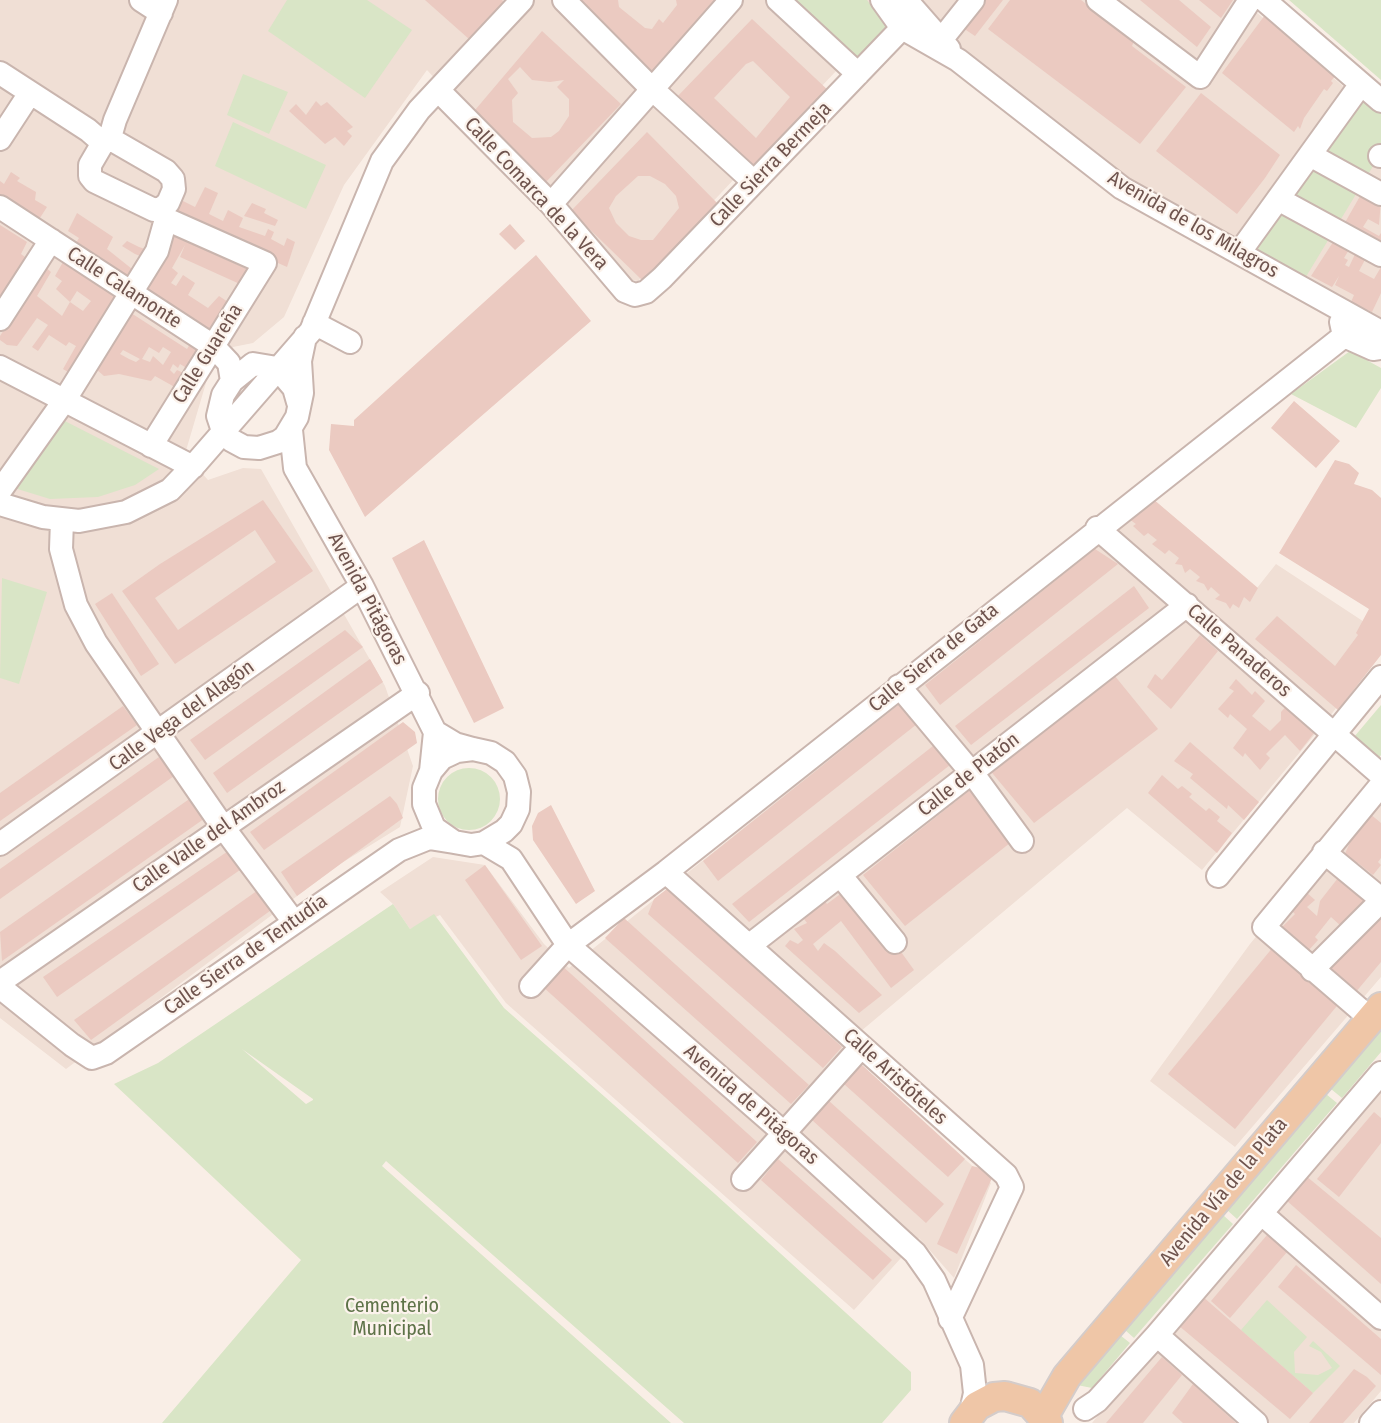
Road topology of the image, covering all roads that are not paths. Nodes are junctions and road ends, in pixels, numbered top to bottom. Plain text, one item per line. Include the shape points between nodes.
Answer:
1 (141, 0) edge
2 (522, 0) edge
3 (564, 0) edge
4 (731, 0) edge
5 (778, 0) edge
6 (882, 0) edge
7 (974, 0) edge
8 (1098, 0) edge
9 (1250, 0) edge
10 (1264, 0) edge
11 (917, 4) edge
12 (164, 6) edge
13 (902, 28) junction
14 (941, 40) junction
15 (957, 60) junction
16 (0, 73) edge
17 (858, 74) junction
18 (1361, 84) junction
19 (651, 88) junction
20 (438, 90) junction
21 (30, 93) junction
22 (1381, 101) edge
23 (0, 139) edge
24 (106, 142) junction
25 (1310, 155) junction
26 (754, 182) junction
27 (1381, 194) edge
28 (1278, 199) junction
29 (551, 204) junction
30 (0, 207) edge
31 (164, 214) junction
32 (51, 240) junction
33 (1239, 253) junction
34 (1381, 255) edge
35 (131, 293) junction
36 (635, 295) joint
37 (1342, 311) junction
38 (0, 319) edge
39 (309, 330) junction
40 (1381, 335) edge
41 (1344, 336) junction
42 (350, 342) dead end
43 (213, 346) junction
44 (0, 367) edge
45 (277, 368) junction
46 (231, 372) junction
47 (64, 401) junction
48 (298, 402) junction
49 (291, 430) junction
50 (223, 431) junction
51 (151, 446) junction
52 (259, 448) junction
53 (193, 467) junction
54 (295, 468) junction
55 (0, 491) edge
56 (0, 504) edge
57 (62, 520) junction
58 (1097, 528) junction
59 (362, 586) junction
60 (1187, 605) junction
61 (1381, 677) edge
62 (899, 686) junction
63 (418, 693) junction
64 (435, 732) junction
65 (159, 733) junction
66 (1334, 735) junction
67 (473, 748) junction
68 (431, 771) junction
69 (971, 773) junction
70 (1381, 775) edge
71 (1381, 785) edge
72 (424, 804) junction
73 (511, 824) junction
74 (223, 827) junction
75 (1022, 841) dead end
76 (454, 842) junction
77 (484, 843) junction
78 (0, 844) edge
79 (399, 850) junction
80 (1324, 852) junction
81 (512, 859) junction
82 (666, 872) junction
83 (840, 875) junction
84 (1218, 876) dead end
85 (1381, 900) edge
86 (294, 922) junction
87 (895, 942) dead end
88 (568, 945) junction
89 (750, 945) junction
90 (1312, 970) junction
91 (0, 982) edge
92 (531, 986) dead end
93 (0, 987) edge
94 (1376, 1013) edge
95 (861, 1047) junction
96 (1381, 1074) edge
97 (1374, 1097) edge
98 (784, 1133) junction
99 (743, 1179) dead end
100 (1262, 1214) junction
101 (1381, 1318) edge
102 (950, 1319) junction
103 (1157, 1335) junction
104 (972, 1365) junction
105 (1067, 1376) junction
106 (1014, 1397) junction
107 (1084, 1409) dead end
108 (1381, 1412) edge
109 (968, 1417) edge
110 (1046, 1420) edge
111 (1256, 1423) edge
112 (1371, 1423) edge

1 - 12 street
2 - 20 street
3 - 19 street
4 - 19 street
5 - 17 street
6 - 13 street, Avenida de los Milagros
7 - 14 street
8 - 9 street via 1200,77
10 - 18 street
11 - 14 street, Avenida de los Milagros
12 - 24 street
13 - 15 street, Avenida de los Milagros
13 - 17 street, Calle Sierra Bermeja
14 - 15 street, Avenida de los Milagros
15 - 33 street, Avenida de los Milagros via 1122,188
16 - 21 street
17 - 26 street, Calle Sierra Bermeja
18 - 22 street
18 - 25 street
19 - 26 street
19 - 29 street
20 - 29 street, Calle Comarca de la Vera
20 - 39 street via 382,161
21 - 23 street
21 - 24 street
24 - 31 street via 114,141 173,179 174,189
24 - 31 street via 90,165 94,181
25 - 27 street
25 - 28 street
26 - 36 street, Calle Sierra Bermeja via 662,279 646,292
28 - 33 street
28 - 34 street
29 - 36 street, Calle Comarca de la Vera via 626,291
30 - 32 street, Calle Calamonte
31 - 35 street via 157,251
31 - 43 street, Calle Guareña via 265,263
32 - 35 street, Calle Calamonte
32 - 38 street
33 - 37 street, Avenida de los Milagros
35 - 43 street, Calle Calamonte
35 - 47 street
37 - 40 street, Avenida de los Milagros
37 - 41 street
39 - 42 street
39 - 45 street
39 - 48 street via 300,361 302,393
40 - 41 street via 1373,349
41 - 58 street, Calle Sierra de Gata
43 - 46 street, Calle Calamonte
43 - 51 street, Calle Guareña
44 - 47 street
45 - 46 street via 253,364
45 - 48 street via 294,388
45 - 50 street
46 - 50 street via 219,406
47 - 51 street
47 - 55 street
48 - 49 street
49 - 52 street via 278,442
49 - 54 street, Avenida Pitágoras
50 - 52 street via 244,447
50 - 53 street
51 - 53 street
52 - 54 street
53 - 57 street via 170,490 126,512 79,521
54 - 59 street, Avenida Pitágoras
56 - 57 street
57 - 65 street via 61,549 76,605 96,643
58 - 60 street, Calle Panaderos
58 - 62 street, Calle Sierra de Gata
59 - 63 street, Avenida Pitágoras
59 - 65 street, Calle Vega del Alagón
60 - 66 street, Calle Panaderos
60 - 69 street, Calle de Platón
61 - 66 street
62 - 69 street
62 - 82 street, Calle Sierra de Gata
63 - 64 street, Avenida Pitágoras
63 - 74 street, Calle Valle del Ambroz
64 - 67 street via 455,744
64 - 68 street, Avenida Pitágoras
65 - 74 street
65 - 78 street, Calle Vega del Alagón
66 - 70 street, Calle Panaderos
66 - 84 street
67 - 68 street via 442,758
67 - 73 street via 498,758 515,776 518,809
68 - 72 street via 424,788
69 - 75 street
69 - 83 street, Calle de Platón
71 - 80 street
72 - 76 street via 434,828
72 - 79 street, Calle Sierra de Tentudía
73 - 77 street
73 - 81 street
74 - 86 street
74 - 91 street, Calle Valle del Ambroz
76 - 77 street
76 - 79 street, Calle Sierra de Tentudía via 429,838
77 - 81 street, Avenida de Pitágoras
79 - 86 street, Calle Sierra de Tentudía
80 - 85 street
80 - 90 street via 1264,927
81 - 88 street, Avenida de Pitágoras
82 - 88 street, Calle Sierra de Gata
82 - 89 street, Calle Aristóteles
83 - 87 street
83 - 89 street, Calle de Platón
85 - 90 street
86 - 93 street, Calle Sierra de Tentudía via 106,1053 92,1058
88 - 92 street, Calle Sierra de Gata
88 - 98 street, Avenida de Pitágoras
89 - 95 street, Calle Aristóteles
90 - 94 street
94 - 105 main road, Avenida Vía de la Plata
95 - 98 street
95 - 102 street, Calle Aristóteles via 1003,1172 1012,1187
96 - 97 street
97 - 100 street
98 - 99 street
98 - 102 street, Avenida de Pitágoras via 915,1253 934,1280
100 - 101 street
100 - 103 street
102 - 104 street, Avenida de Pitágoras
103 - 107 street via 1097,1401
103 - 111 street
104 - 106 street
104 - 109 street via 975,1393
105 - 106 main road, Avenida Vía de la Plata
105 - 110 main road, Avenida Vía de la Plata
106 - 109 main road, Avenida Vía de la Plata via 984,1401
106 - 110 main road via 1038,1408
108 - 112 street

